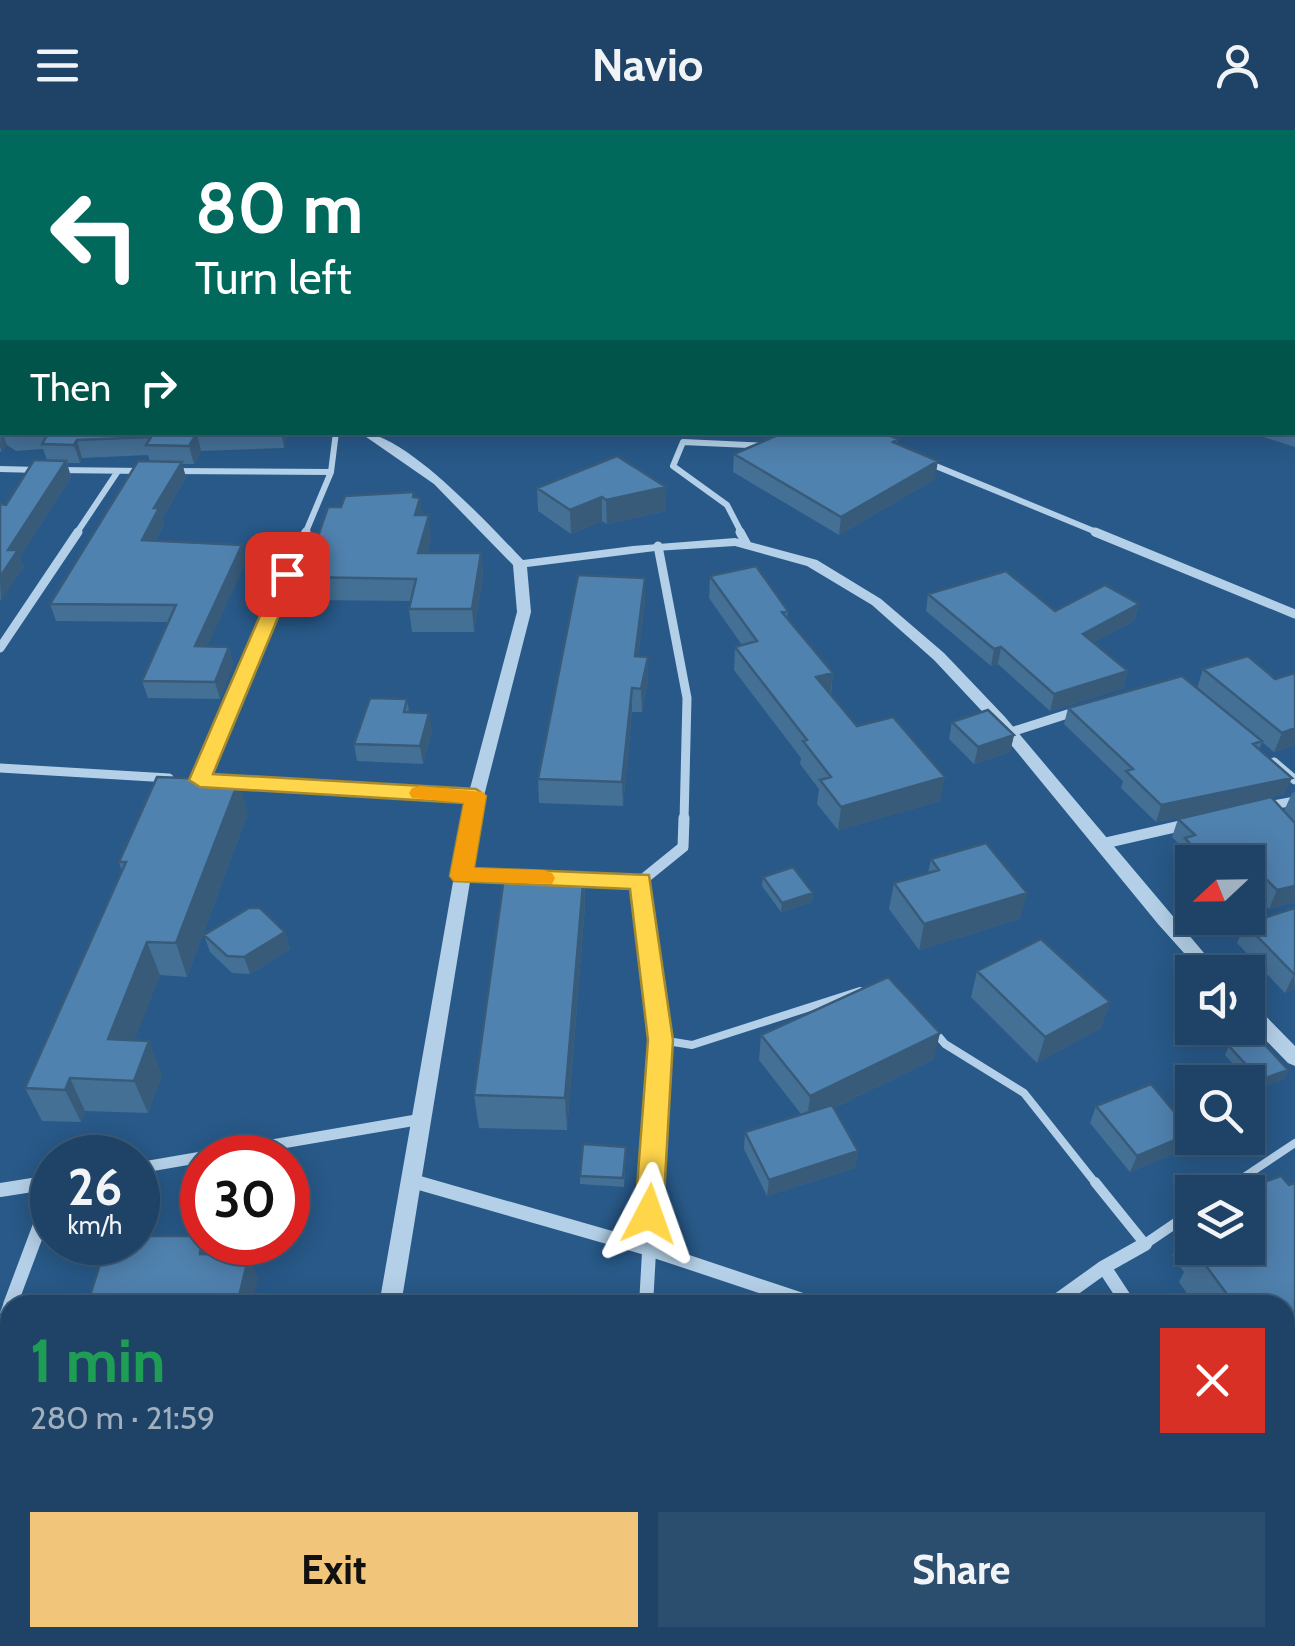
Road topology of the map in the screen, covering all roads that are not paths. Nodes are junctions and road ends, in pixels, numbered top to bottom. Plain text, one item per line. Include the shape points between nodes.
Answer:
1 (336, 435) edge
2 (370, 435) edge
3 (776, 446) edge
4 (910, 456) edge
5 (0, 469) edge
6 (118, 471) junction
7 (330, 472) junction
8 (746, 543) junction
9 (658, 546) junction
10 (520, 564) junction
11 (1295, 614) edge
12 (0, 648) edge
13 (1084, 709) edge
14 (1011, 732) junction
15 (1265, 755) edge
16 (0, 768) edge
17 (200, 780) junction
18 (1295, 780) edge
19 (476, 796) junction
20 (1295, 800) edge
21 (1266, 806) junction
22 (1248, 810) edge
23 (1276, 816) edge
24 (1193, 823) edge
25 (1101, 844) junction
26 (462, 876) junction
27 (521, 878) edge
28 (561, 879) edge
29 (641, 881) junction
30 (1196, 955) edge
31 (874, 987) edge
32 (924, 1018) edge
33 (1265, 1027) edge
34 (661, 1040) junction
35 (1295, 1058) edge
36 (423, 1119) junction
37 (1295, 1143) edge
38 (160, 1164) edge
39 (1247, 1175) edge
40 (412, 1181) junction
41 (30, 1185) edge
42 (0, 1190) edge
43 (1175, 1223) edge
44 (1144, 1244) junction
45 (646, 1248) junction
46 (30, 1252) edge
47 (1104, 1267) junction
48 (14, 1295) edge
49 (392, 1295) edge
50 (646, 1295) edge
51 (787, 1295) edge
52 (1065, 1295) edge
53 (1122, 1295) edge

1 - 7 street
2 - 10 street via 438,480
3 - 8 street via 682,442 673,466 727,505
4 - 11 street
5 - 6 street
6 - 7 street
6 - 12 street
7 - 17 street
8 - 9 street
8 - 14 street via 813,561 904,624
9 - 10 street
9 - 29 street via 687,698 683,847
10 - 19 street via 524,612
13 - 14 street
14 - 25 street
15 - 18 street
16 - 17 street
17 - 19 street
19 - 26 street
20 - 21 street
21 - 22 street
21 - 23 street
24 - 25 street
25 - 30 street
26 - 27 street
26 - 36 street
28 - 29 street
29 - 34 street
31 - 34 lane via 692,1045
32 - 44 lane via 945,1044 1024,1093
33 - 35 street
34 - 45 street
36 - 38 street
36 - 40 street
37 - 39 lane
40 - 45 street
40 - 49 street
41 - 42 street
43 - 44 lane
44 - 47 street
45 - 50 street
45 - 51 street
46 - 48 street
47 - 52 street
47 - 53 street

